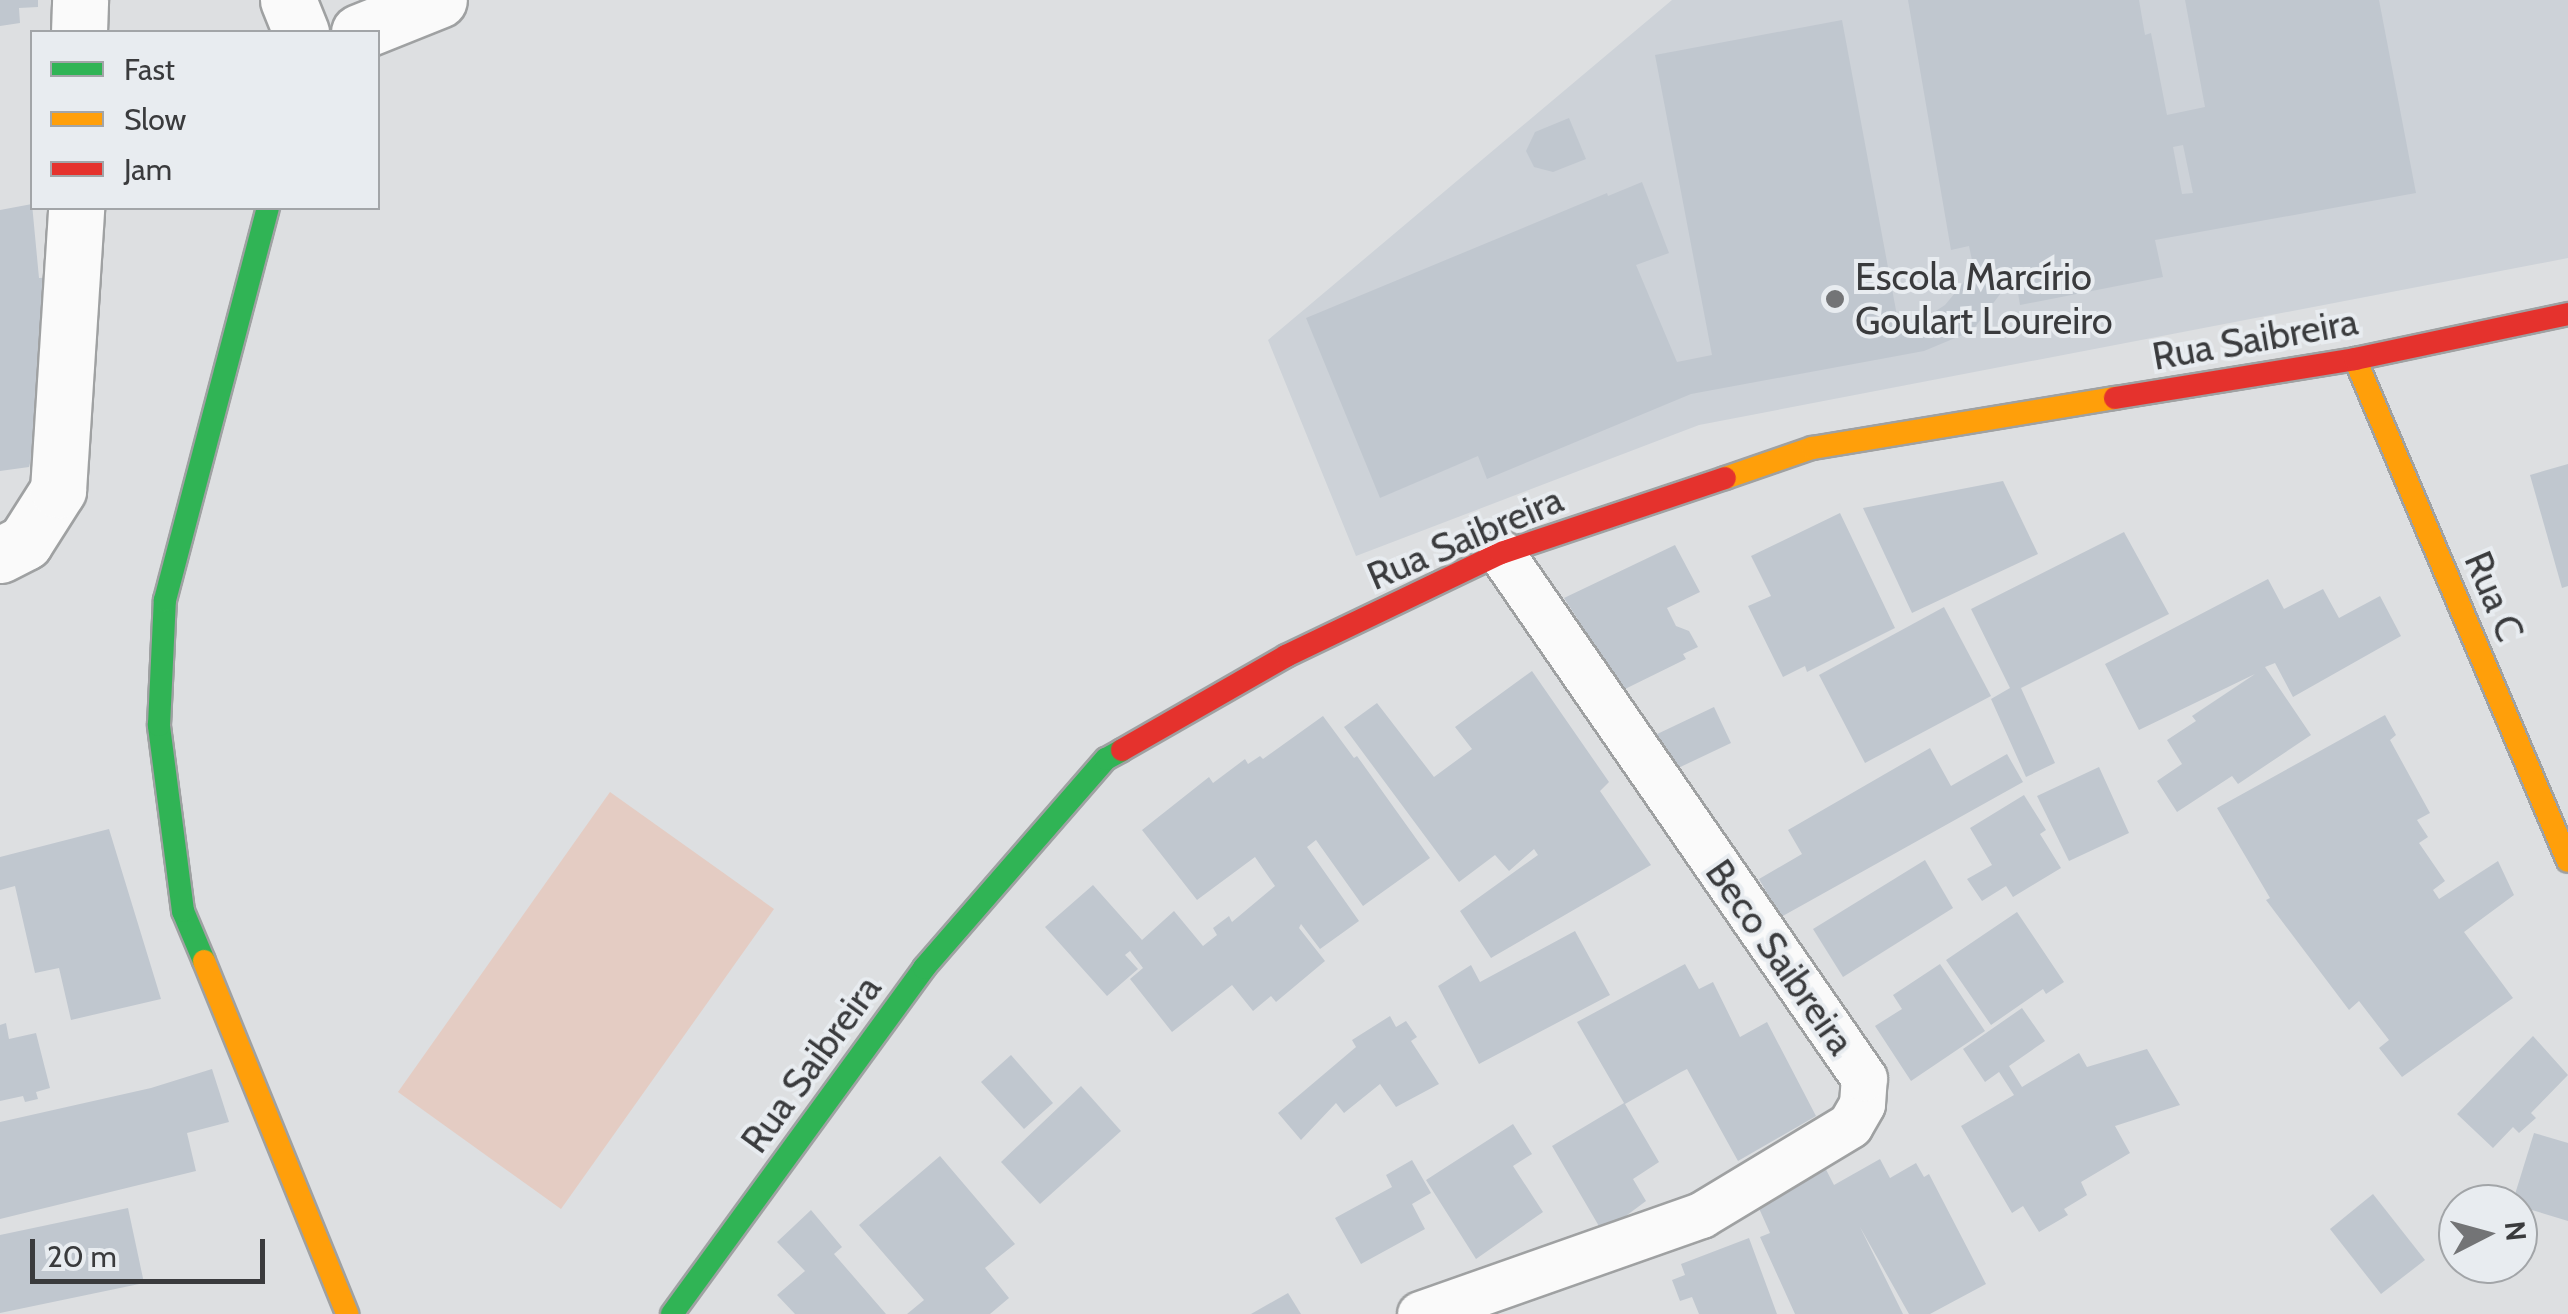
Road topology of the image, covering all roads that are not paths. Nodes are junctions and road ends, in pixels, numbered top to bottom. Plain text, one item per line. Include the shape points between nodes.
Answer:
1 (80, 0) edge
2 (288, 0) edge
3 (439, 0) edge
4 (79, 30) edge
5 (299, 30) edge
6 (364, 30) edge
7 (76, 210) edge
8 (267, 210) edge
9 (2568, 314) edge
10 (2355, 358) junction
11 (1502, 553) junction
12 (0, 555) edge
13 (2568, 861) edge
14 (347, 1314) edge
15 (672, 1314) edge
16 (1420, 1314) edge

1 - 4 street
2 - 5 street
3 - 6 street
7 - 12 street via 58,490 25,542
8 - 14 street via 165,600 158,725 183,911
9 - 10 street, Rua Saibreira
10 - 11 street, Rua Saibreira via 1812,448
10 - 13 street, Rua C
11 - 15 street, Rua Saibreira via 1286,656 1106,759 924,968
11 - 16 lane, Beco Saibreira via 1864,1078 1862,1104 1850,1125 1701,1215

